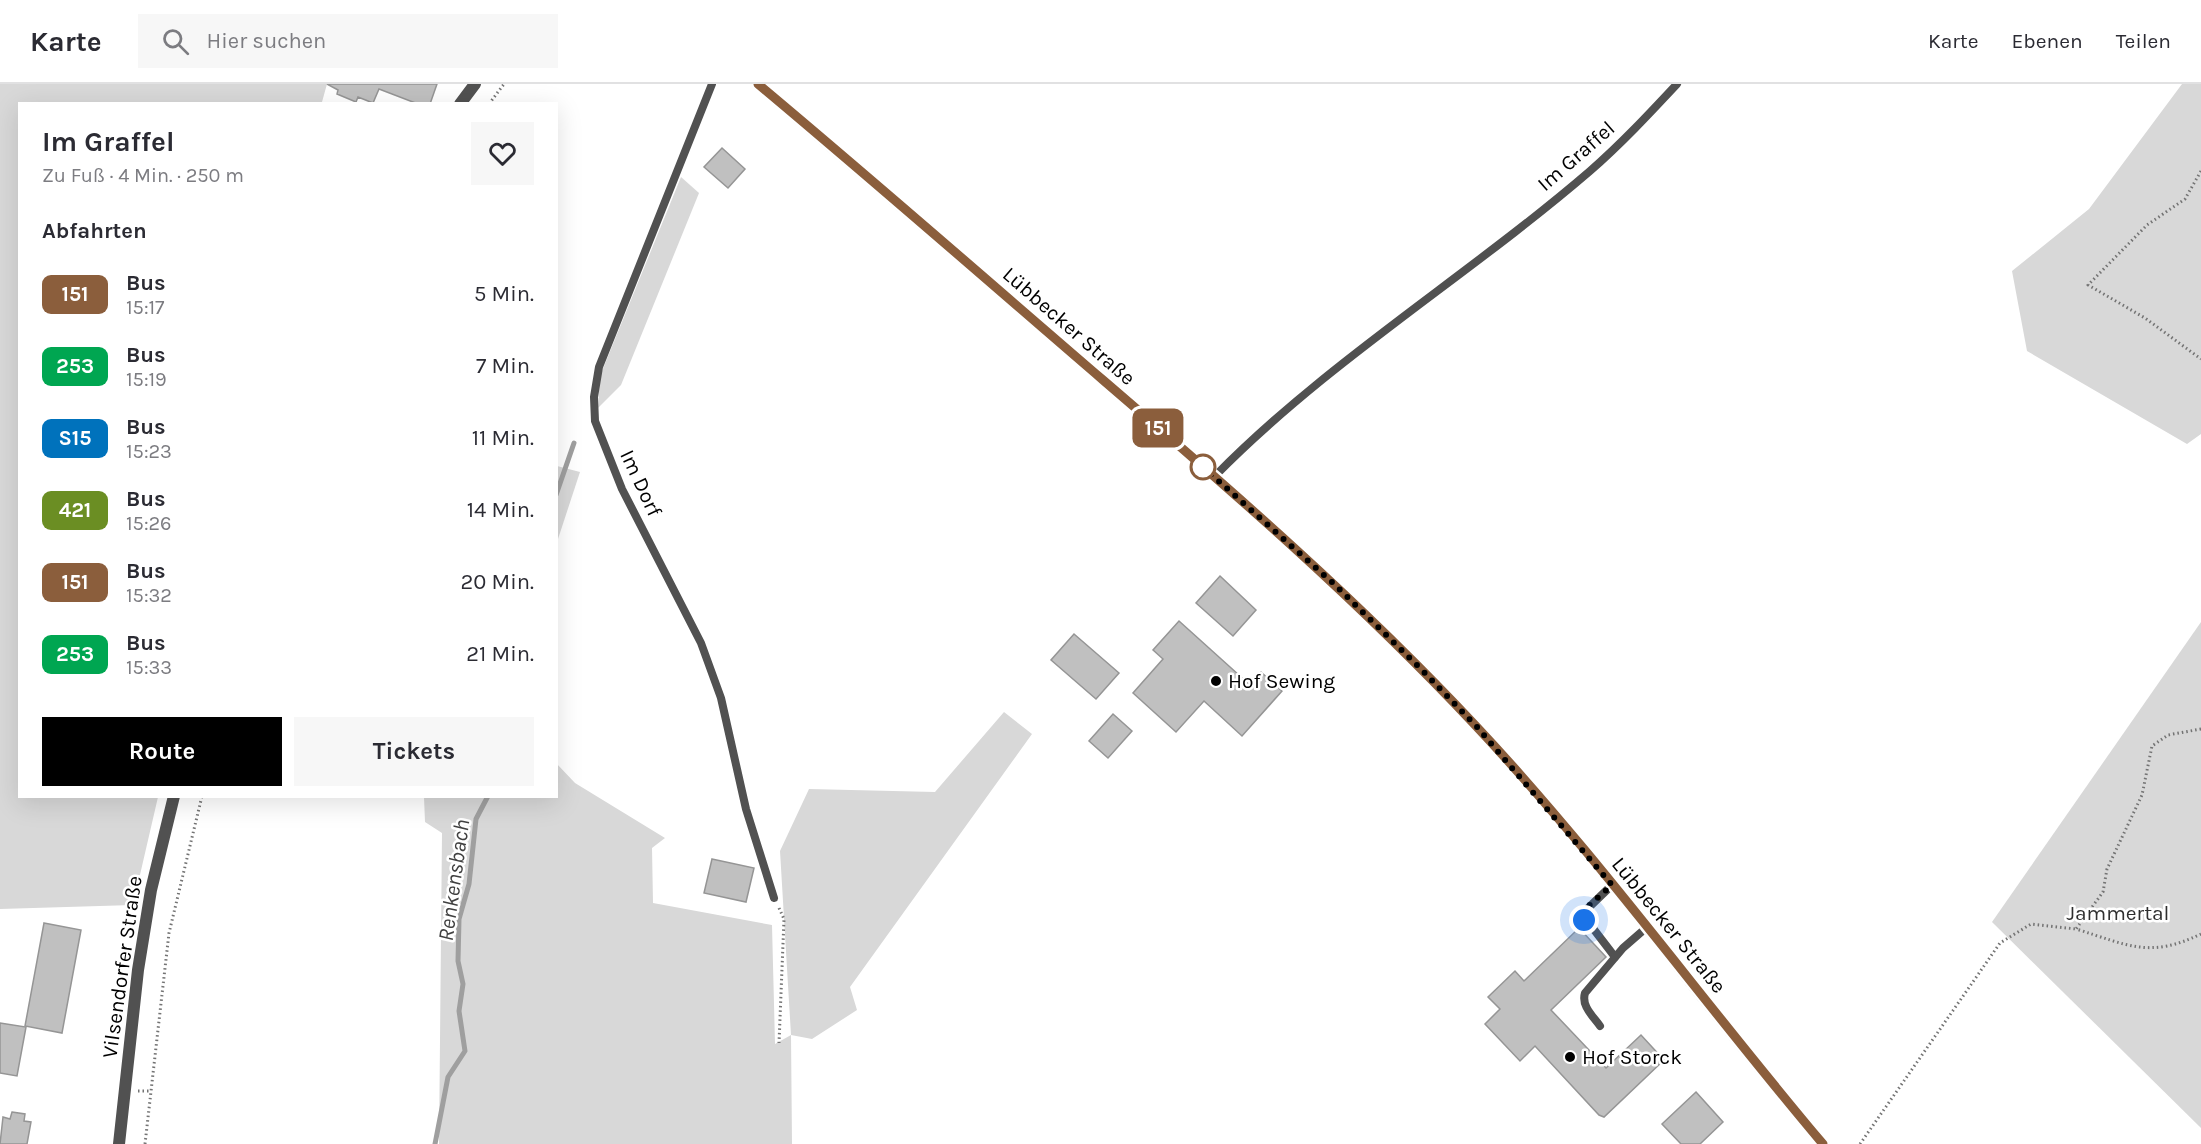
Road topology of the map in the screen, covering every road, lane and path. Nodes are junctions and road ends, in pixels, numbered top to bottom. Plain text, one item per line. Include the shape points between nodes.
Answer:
1 (475, 84) edge
2 (504, 84) edge
3 (712, 84) edge
4 (758, 84) edge
5 (1677, 84) edge
6 (462, 102) edge
7 (490, 102) edge
8 (2201, 171) edge
9 (2201, 359) edge
10 (1215, 476) junction
11 (2201, 729) edge
12 (174, 798) edge
13 (202, 798) edge
14 (1612, 885) junction
15 (774, 898) joint
16 (1646, 928) junction
17 (2076, 929) junction
18 (2201, 934) edge
19 (1615, 957) junction
20 (1600, 1026) dead end
21 (779, 1043) dead end
22 (119, 1144) edge
23 (145, 1144) edge
24 (1823, 1144) edge
25 (1860, 1144) edge

1 - 6 street
2 - 7 path
3 - 15 lane, Im Dorf via 599,367 595,422 622,489 701,643 721,698 746,809
4 - 10 main road, Lübbecker Straße
5 - 10 lane, Im Graffel via 1590,171 1327,377
8 - 9 path via 2185,199 2147,225 2088,285 2145,318
10 - 14 main road, Lübbecker Straße via 1334,584 1438,687
11 - 17 path via 2168,735 2152,746 2142,795 2107,869 2103,892
12 - 22 street, Vilsendorfer Straße via 151,890 138,970
13 - 23 path via 169,933
14 - 16 main road, Lübbecker Straße
14 - 19 lane via 1582,914
15 - 21 path via 784,919
16 - 19 lane
16 - 24 main road, Lübbecker Straße
17 - 18 path via 2147,950 2178,945
17 - 25 path via 2031,924 2001,943
19 - 20 lane via 1584,993 1583,999

